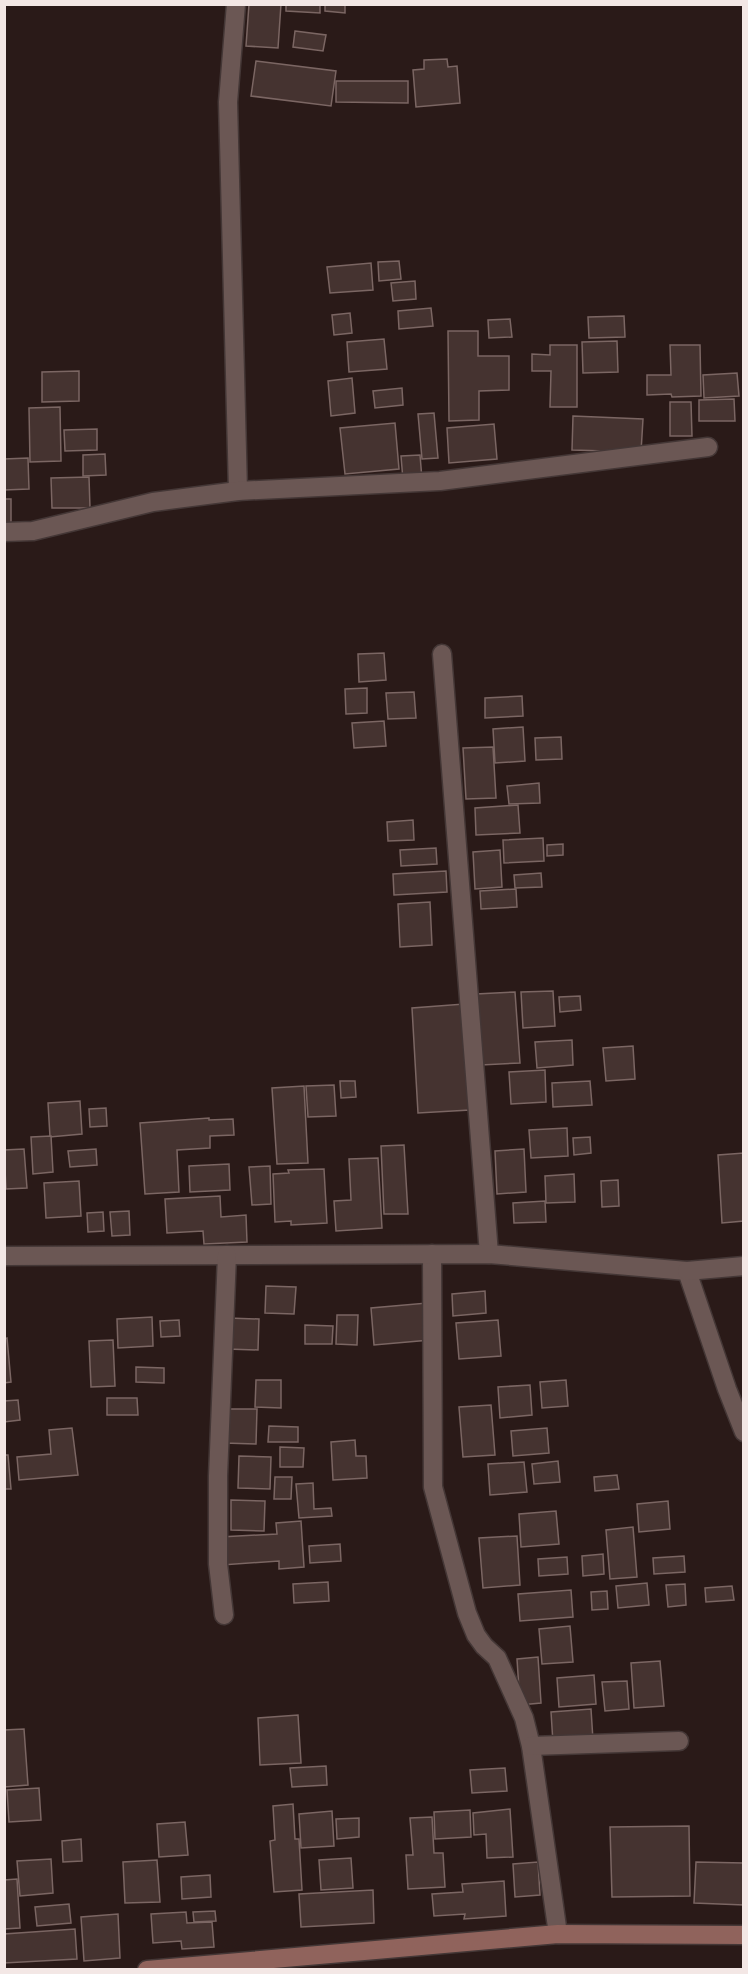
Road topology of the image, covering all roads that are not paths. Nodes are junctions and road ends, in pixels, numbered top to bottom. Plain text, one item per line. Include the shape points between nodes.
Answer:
1 (236, 4) edge
2 (708, 447) dead end
3 (238, 492) junction
4 (4, 532) edge
5 (442, 654) dead end
6 (432, 1254) junction
7 (489, 1254) junction
8 (227, 1255) junction
9 (4, 1256) edge
10 (744, 1266) edge
11 (687, 1271) junction
12 (744, 1432) edge
13 (224, 1614) dead end
14 (679, 1741) dead end
15 (531, 1746) junction
16 (558, 1934) junction
17 (744, 1935) edge
18 (147, 1970) edge

1 - 3 street via 228,102
2 - 3 street via 440,481
3 - 4 street via 153,501 33,531
5 - 7 street
6 - 7 street
6 - 8 street
6 - 15 street via 434,1487 467,1613 476,1635 497,1658 524,1718
7 - 11 street
8 - 9 street
8 - 13 street via 218,1476 218,1564
10 - 11 street
11 - 12 street
14 - 15 street
15 - 16 street
16 - 17 main road
16 - 18 main road

